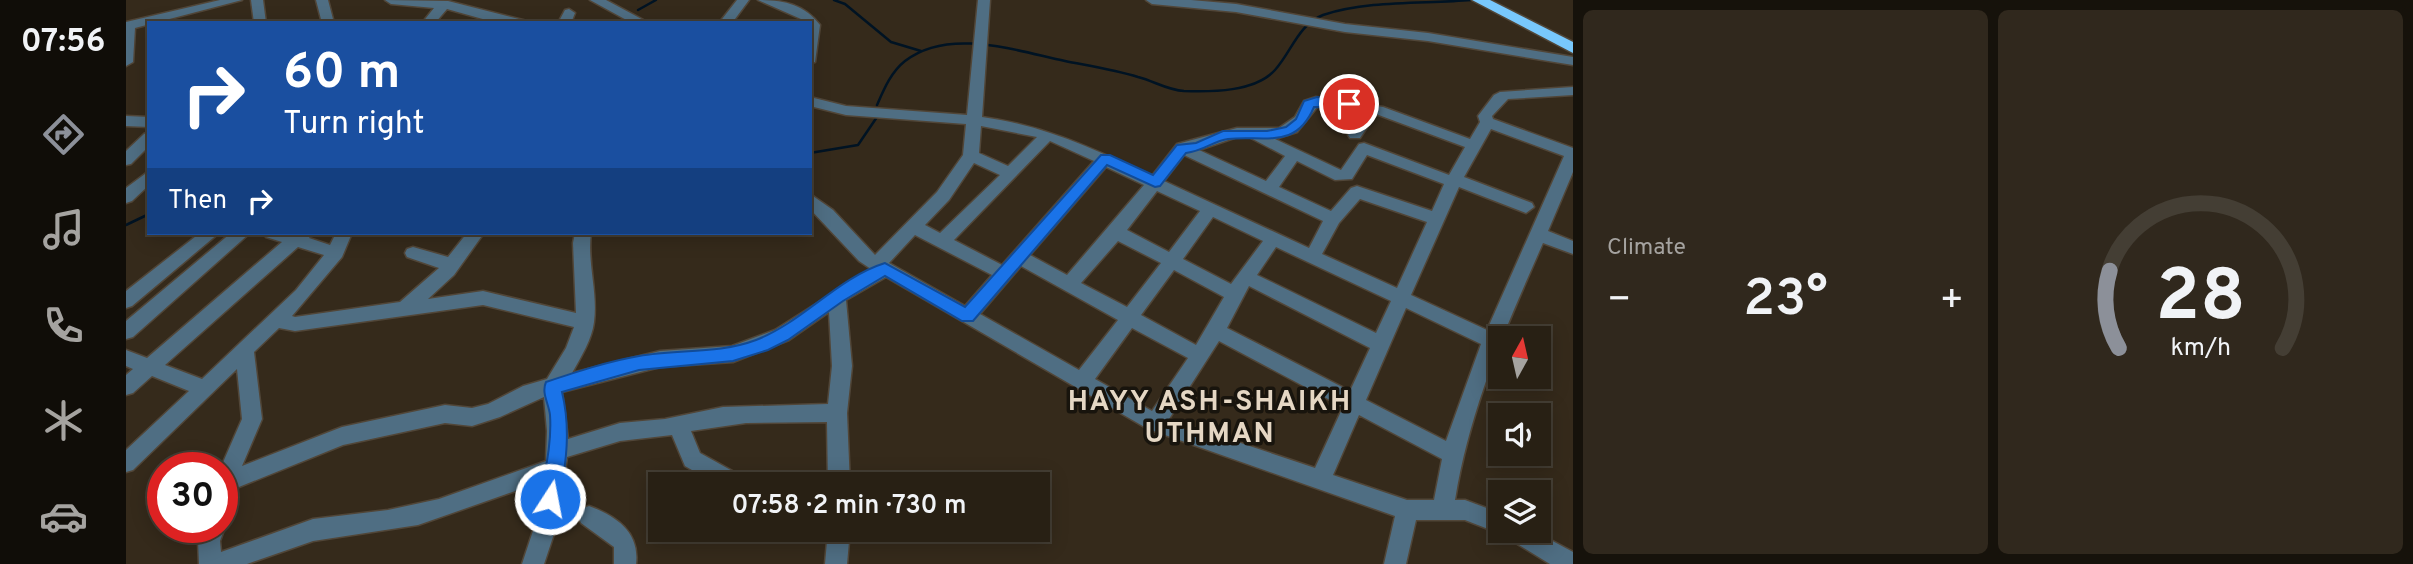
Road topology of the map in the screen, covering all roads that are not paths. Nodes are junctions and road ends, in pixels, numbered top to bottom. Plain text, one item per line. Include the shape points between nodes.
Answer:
1 (236, 0) edge
2 (257, 0) edge
3 (339, 0) edge
4 (391, 0) edge
5 (596, 0) edge
6 (743, 0) edge
7 (764, 0) edge
8 (984, 0) edge
9 (1152, 0) edge
10 (1479, 0) edge
11 (322, 1) edge
12 (417, 1) edge
13 (443, 5) junction
14 (192, 11) edge
15 (614, 16) edge
16 (149, 21) edge
17 (260, 21) edge
18 (327, 21) edge
19 (430, 21) edge
20 (505, 21) edge
21 (635, 21) edge
22 (727, 21) edge
23 (811, 21) edge
24 (147, 22) edge
25 (812, 22) edge
26 (128, 26) edge
27 (812, 42) edge
28 (1573, 48) edge
29 (1573, 61) edge
30 (126, 62) edge
31 (1573, 91) edge
32 (812, 102) edge
33 (1372, 109) junction
34 (973, 119) junction
35 (126, 121) edge
36 (147, 122) edge
37 (1487, 122) junction
38 (1251, 134) junction
39 (1048, 135) junction
40 (1355, 135) dead end
41 (147, 139) edge
42 (1473, 145) junction
43 (1182, 148) junction
44 (1294, 155) junction
45 (971, 156) junction
46 (1105, 158) junction
47 (126, 160) edge
48 (1010, 173) junction
49 (147, 178) edge
50 (1454, 180) junction
51 (1155, 182) junction
52 (1268, 190) junction
53 (126, 197) edge
54 (812, 202) edge
55 (1526, 207) dead end
56 (1211, 209) junction
57 (1334, 219) junction
58 (1437, 219) junction
59 (914, 227) junction
60 (1116, 232) junction
61 (1539, 234) junction
62 (208, 235) edge
63 (240, 235) edge
64 (343, 235) edge
65 (475, 235) edge
66 (583, 235) edge
67 (301, 237) edge
68 (1274, 238) junction
69 (943, 242) junction
70 (1573, 248) edge
71 (336, 253) junction
72 (413, 253) dead end
73 (1313, 255) junction
74 (1019, 257) junction
75 (1172, 261) junction
76 (452, 265) junction
77 (881, 266) junction
78 (1003, 273) junction
79 (1248, 278) junction
80 (1069, 284) junction
81 (1234, 294) junction
82 (837, 297) junction
83 (1402, 298) junction
84 (126, 301) edge
85 (406, 308) junction
86 (967, 316) junction
87 (1128, 318) junction
88 (275, 320) junction
89 (584, 322) junction
90 (1497, 326) edge
91 (1216, 331) junction
92 (126, 332) edge
93 (1488, 339) edge
94 (1380, 344) junction
95 (1488, 349) edge
96 (244, 350) junction
97 (1200, 356) junction
98 (126, 358) edge
99 (149, 366) junction
100 (1082, 382) junction
101 (126, 387) edge
102 (206, 388) junction
103 (552, 388) junction
104 (1354, 402) junction
105 (837, 413) junction
106 (1155, 423) junction
107 (678, 425) junction
108 (238, 452) edge
109 (1451, 454) junction
110 (557, 459) junction
111 (126, 463) edge
112 (715, 472) edge
113 (839, 472) edge
114 (238, 478) edge
115 (1320, 480) junction
116 (1443, 508) junction
117 (1407, 510) junction
118 (589, 516) dead end
119 (1488, 519) edge
120 (839, 542) edge
121 (209, 543) edge
122 (1534, 543) edge
123 (840, 562) edge
124 (210, 564) edge
125 (217, 564) edge
126 (533, 564) edge
127 (625, 564) edge
128 (1395, 564) edge
129 (1572, 564) edge

1 - 14 street
2 - 17 street
3 - 11 street
4 - 12 street
5 - 15 street
6 - 22 street
7 - 23 street via 793,9
8 - 34 street
9 - 29 street via 1236,8
10 - 28 highway
11 - 18 street
12 - 13 street
13 - 19 street
13 - 20 street
14 - 16 street
15 - 21 street
24 - 26 street
25 - 27 street
26 - 30 street
31 - 37 street via 1505,95 1485,116
32 - 34 street via 850,112
33 - 38 street via 1317,101 1308,104 1301,121 1290,130
33 - 40 street
33 - 42 street
34 - 39 street
34 - 45 street
35 - 36 street
37 - 42 street
37 - 61 street via 1573,154
38 - 43 street via 1223,135 1199,147
38 - 44 street
39 - 46 street
39 - 48 street
41 - 47 street
42 - 50 street
43 - 51 street
43 - 52 street
44 - 50 street via 1341,176 1364,148
44 - 52 street
45 - 48 street
45 - 59 street
46 - 51 street
46 - 74 street
48 - 69 street
49 - 53 street
50 - 55 street
50 - 58 street
51 - 56 street
51 - 60 street
52 - 57 street
54 - 77 street via 864,257
56 - 68 street
56 - 75 street
57 - 58 street via 1357,192
57 - 73 street
58 - 83 street
59 - 69 street
59 - 77 street
60 - 75 street
60 - 80 street
61 - 70 street
61 - 90 street
62 - 84 street
63 - 92 street
64 - 71 street
65 - 76 street
66 - 89 street via 579,256
67 - 71 street
67 - 99 street
68 - 73 street
68 - 79 street
69 - 78 street
71 - 88 street
72 - 76 street
73 - 83 street
74 - 78 street
74 - 80 street
75 - 81 street
75 - 87 street
76 - 85 street
77 - 82 street
77 - 86 street
78 - 86 street
79 - 81 street
79 - 94 street
80 - 87 street
81 - 91 street
82 - 103 street via 782,335 752,348 639,363
82 - 105 street via 842,366
83 - 93 street
83 - 94 street
85 - 88 street via 295,324
85 - 89 street via 483,298
86 - 100 street
87 - 97 street
87 - 100 street
88 - 96 street
89 - 103 street via 572,355
91 - 97 street
91 - 104 street
94 - 104 street
95 - 109 street
96 - 102 street
96 - 108 street via 252,419
97 - 106 street
98 - 99 street
99 - 101 street
99 - 102 street
100 - 106 street
102 - 111 street
103 - 110 street via 559,415
103 - 114 street via 530,392 472,417 445,415 342,436
104 - 109 street
104 - 115 street
105 - 107 street via 746,414
105 - 113 street
106 - 115 street
107 - 110 street via 620,432
107 - 112 street via 692,459
109 - 116 street
110 - 125 street via 484,495 397,520 314,530
110 - 126 street
115 - 117 street
116 - 117 street
116 - 119 street
117 - 128 street
118 - 127 street via 623,538 628,551
120 - 123 street
121 - 124 street
122 - 129 street

